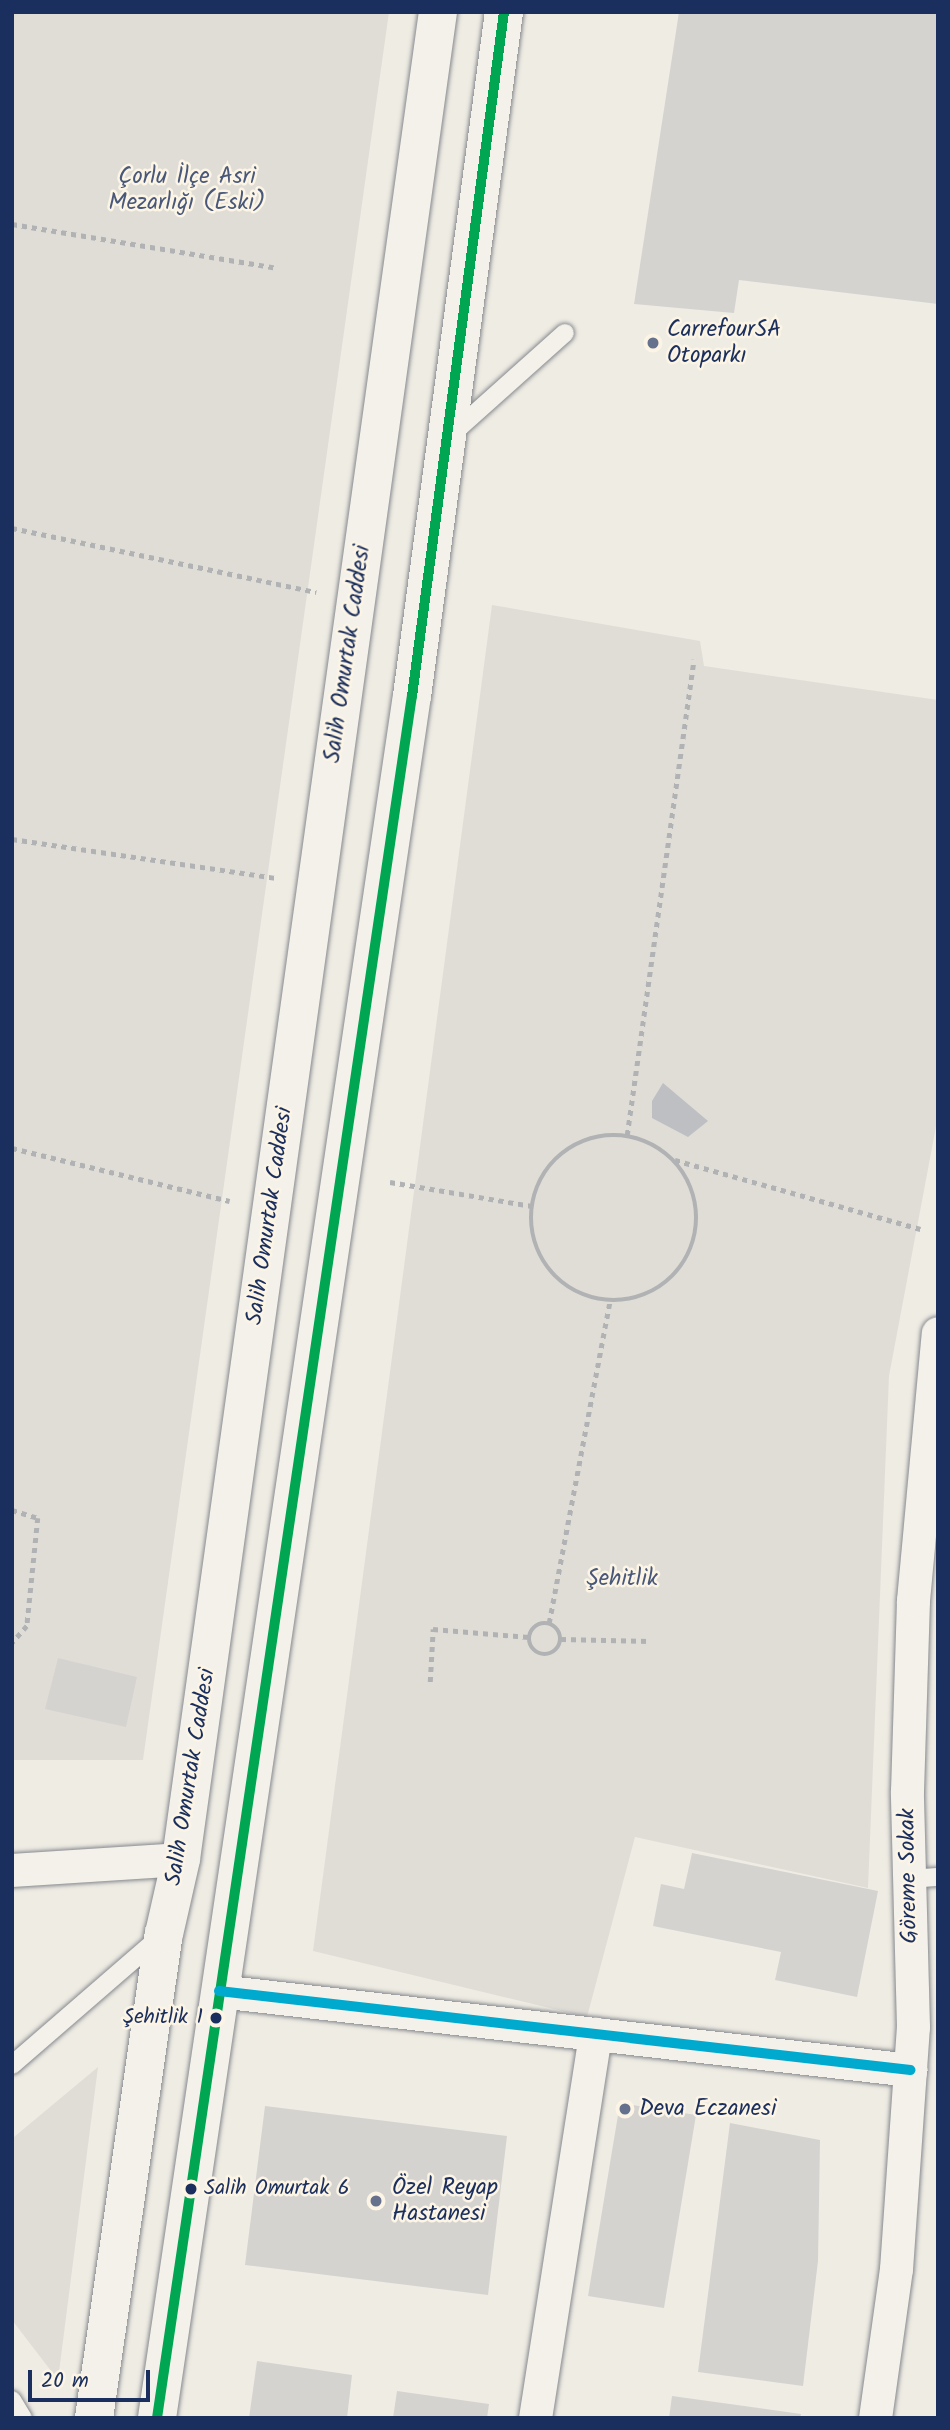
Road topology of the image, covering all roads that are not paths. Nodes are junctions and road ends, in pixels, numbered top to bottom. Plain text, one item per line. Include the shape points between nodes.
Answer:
1 (438, 12) edge
2 (504, 12) edge
3 (565, 333) dead end
4 (442, 442) junction
5 (938, 1333) edge
6 (181, 1859) junction
7 (12, 1870) edge
8 (923, 1878) edge
9 (164, 1934) junction
10 (924, 1955) edge
11 (219, 1991) junction
12 (595, 2034) junction
13 (12, 2065) edge
14 (910, 2070) junction
15 (12, 2400) edge
16 (23, 2418) edge
17 (94, 2418) edge
18 (157, 2418) edge
19 (535, 2418) edge
20 (875, 2418) edge

1 - 6 main road, Salih Omurtak Caddesi
2 - 4 main road
3 - 4 lane
4 - 11 main road via 410,710
5 - 8 street, Göreme Sokak via 913,1600
6 - 7 street
6 - 9 main road, Salih Omurtak Caddesi
8 - 10 street, Göreme Sokak
9 - 13 lane
9 - 17 main road, Salih Omurtak Caddesi
10 - 14 street, Göreme Sokak
11 - 12 street
11 - 18 main road
12 - 14 street
12 - 19 street
14 - 20 street, Göreme Sokak via 896,2269
15 - 16 lane

